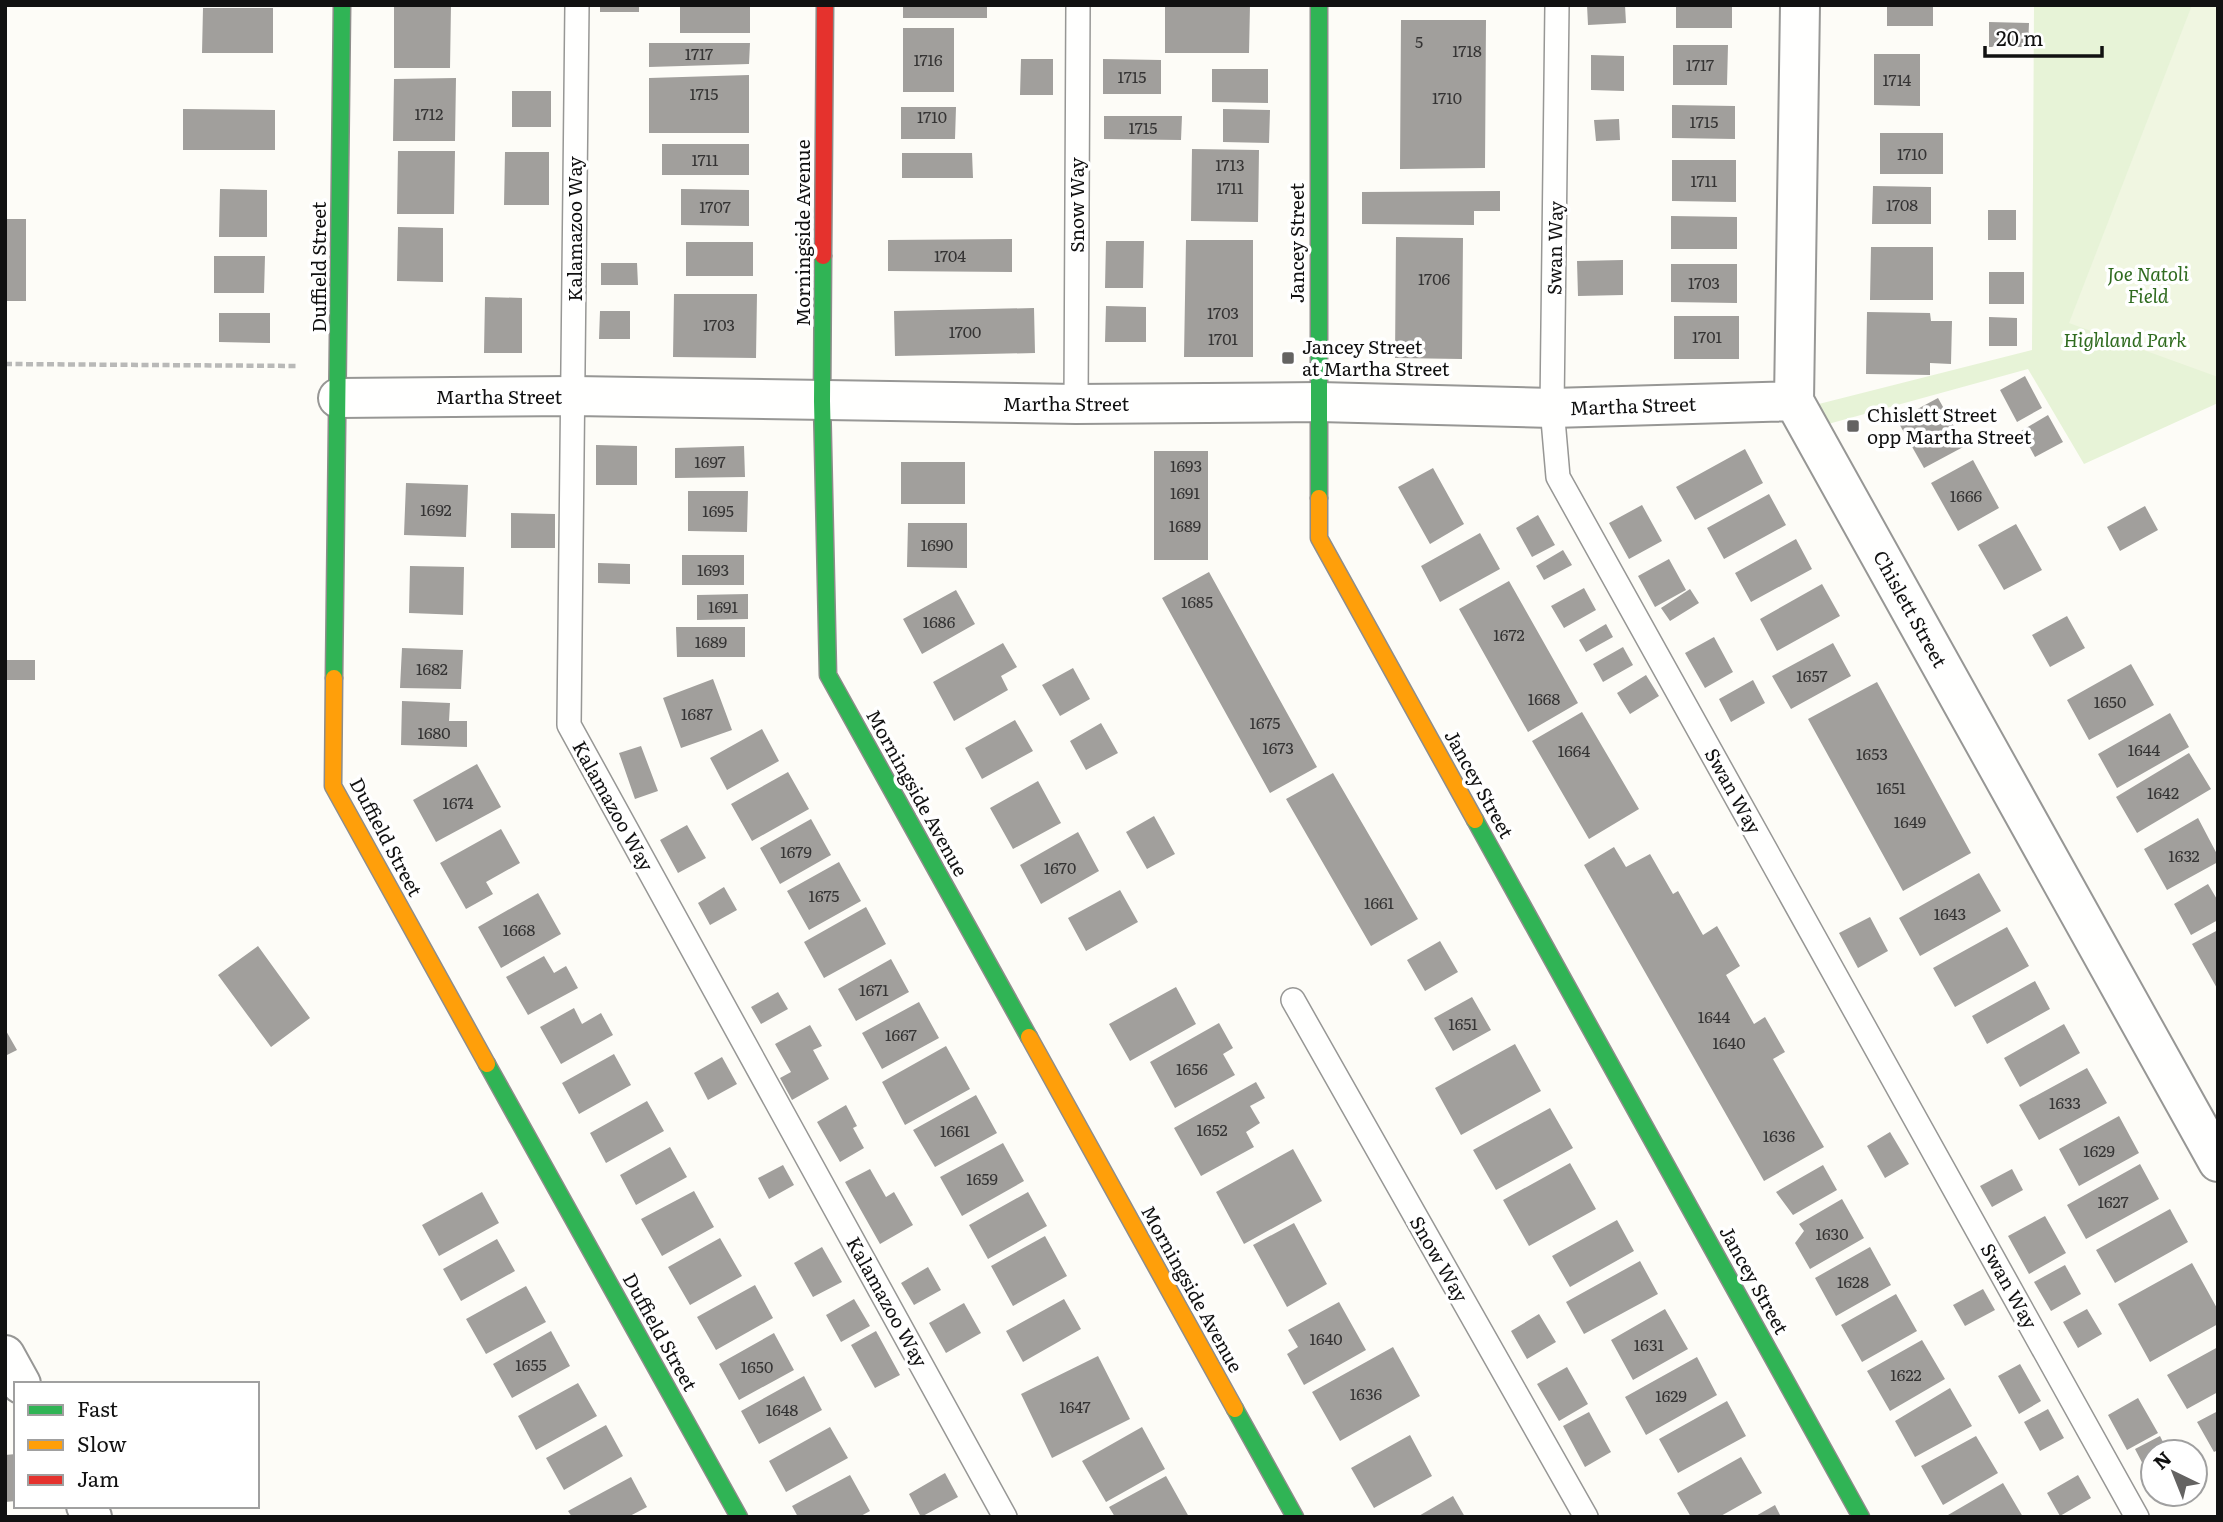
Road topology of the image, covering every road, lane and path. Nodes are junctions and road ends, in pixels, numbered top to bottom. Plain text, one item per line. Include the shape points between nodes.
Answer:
1 (342, 5) edge
2 (577, 5) edge
3 (825, 5) edge
4 (1078, 5) edge
5 (1319, 5) edge
6 (1558, 5) edge
7 (1800, 5) edge
8 (5, 364) edge
9 (304, 366) dead end
10 (574, 396) junction
11 (338, 398) junction
12 (822, 401) junction
13 (1794, 401) junction
14 (1319, 402) junction
15 (1076, 404) junction
16 (1552, 408) junction
17 (1293, 1000) dead end
18 (2218, 1163) edge
19 (5, 1355) edge
20 (20, 1382) edge
21 (739, 1517) edge
22 (1005, 1517) edge
23 (1295, 1517) edge
24 (1586, 1517) edge
25 (1861, 1517) edge
26 (2137, 1517) edge

1 - 11 street, Duffield Street
2 - 10 lane, Kalamazoo Way
3 - 12 street, Morningside Avenue
4 - 15 lane, Snow Way
5 - 14 street, Jancey Street
6 - 16 lane, Swan Way
7 - 13 street, Chislett Street
8 - 9 path
10 - 11 street, Martha Street
10 - 12 street, Martha Street
10 - 22 lane, Kalamazoo Way via 569,725
11 - 21 street, Duffield Street via 332,786
12 - 15 street, Martha Street
12 - 23 street, Morningside Avenue via 828,675
13 - 16 street, Martha Street
13 - 18 street, Chislett Street
14 - 15 street, Martha Street
14 - 16 street, Martha Street
14 - 25 street, Jancey Street via 1319,538
16 - 26 lane, Swan Way via 1558,477
17 - 24 lane, Snow Way
19 - 20 street

